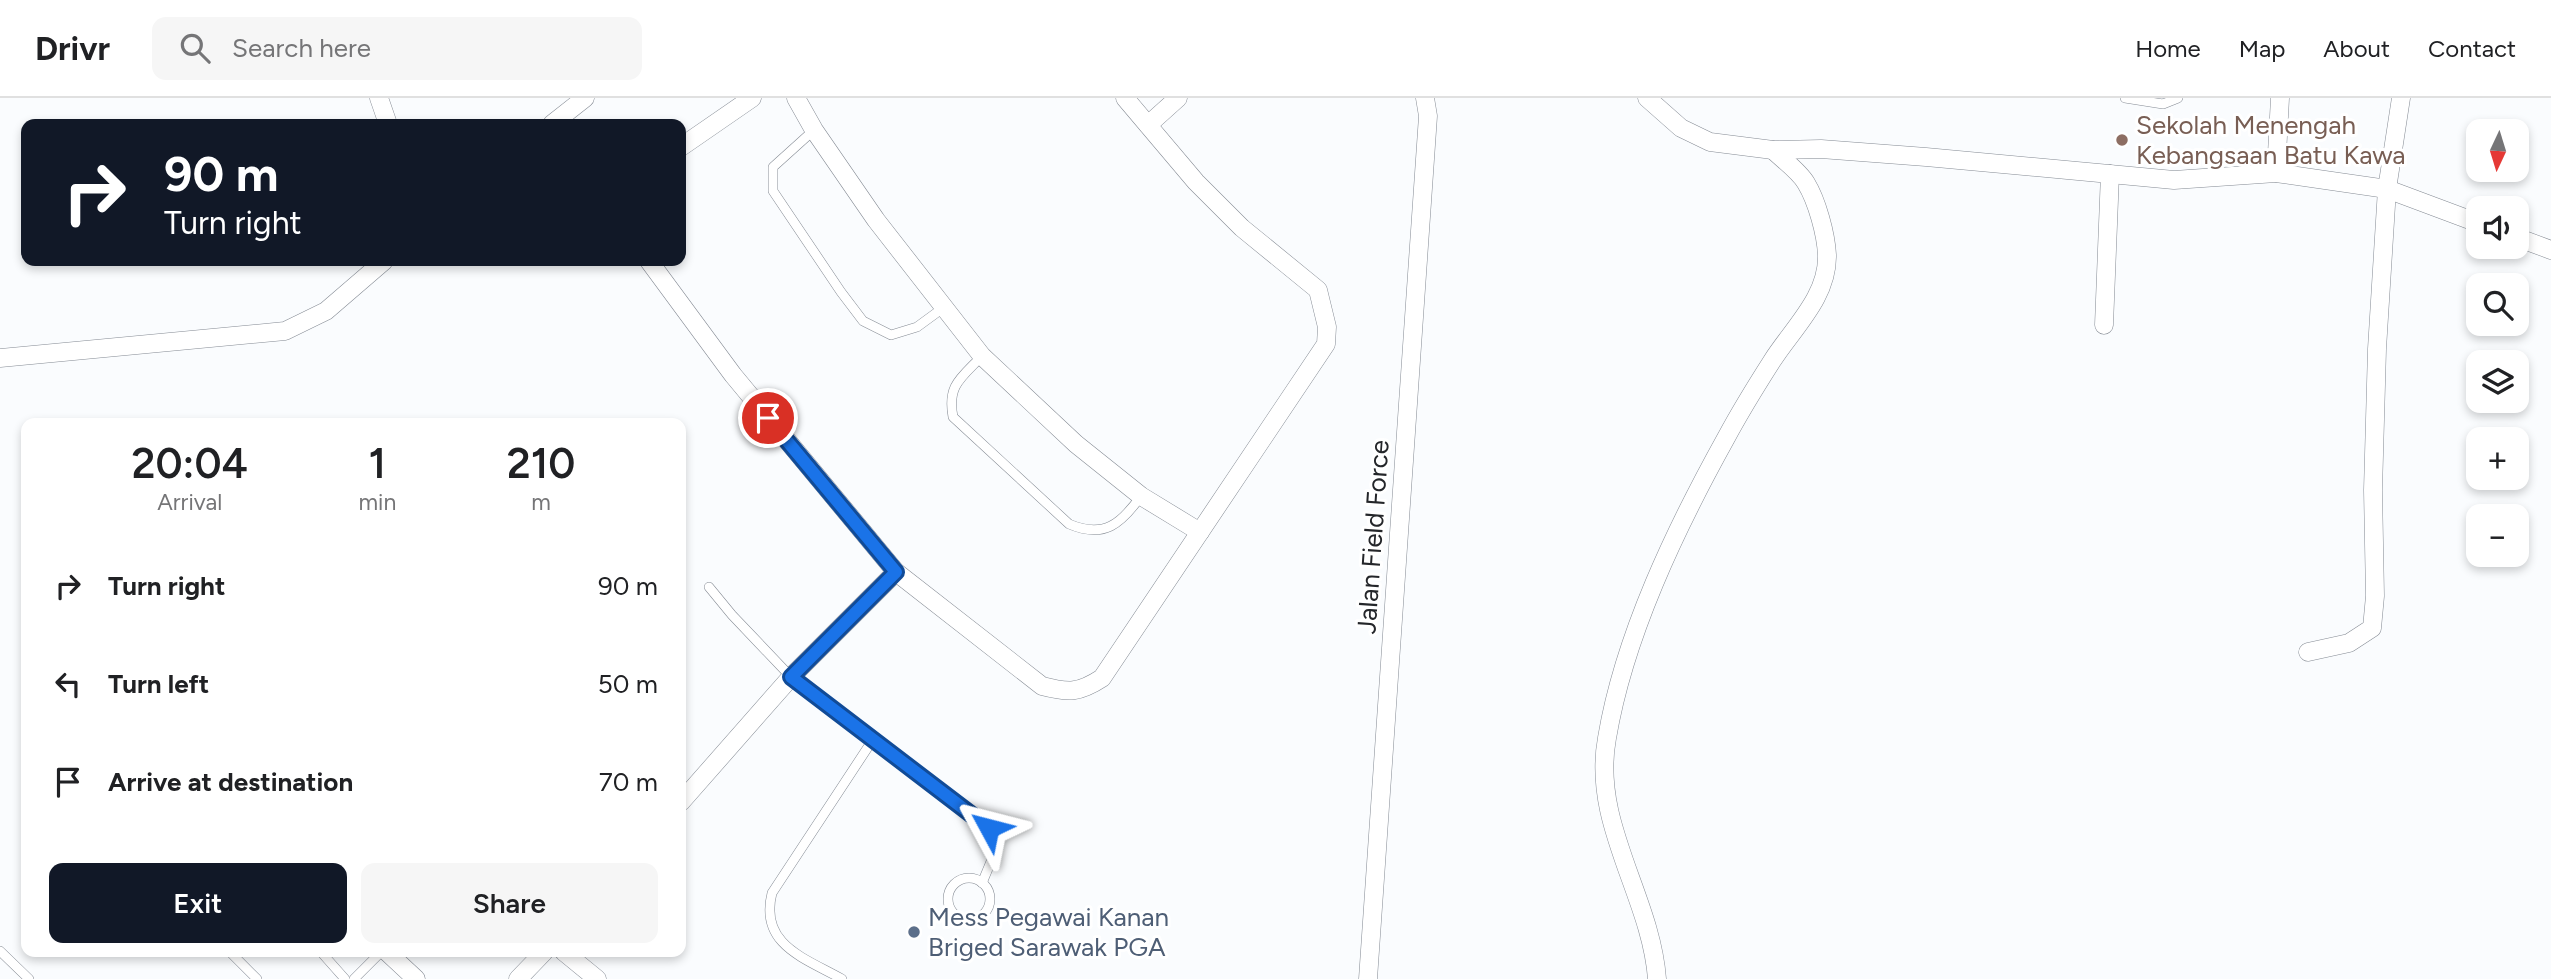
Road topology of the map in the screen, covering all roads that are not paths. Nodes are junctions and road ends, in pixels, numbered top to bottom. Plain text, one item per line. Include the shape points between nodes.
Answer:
1 (379, 98) edge
2 (585, 98) edge
3 (752, 98) edge
4 (796, 98) edge
5 (1125, 98) edge
6 (1178, 98) edge
7 (1425, 98) edge
8 (1647, 98) edge
9 (2125, 98) edge
10 (2178, 98) edge
11 (2280, 98) edge
12 (2401, 98) edge
13 (386, 119) edge
14 (558, 119) edge
15 (1148, 125) junction
16 (814, 130) junction
17 (686, 144) edge
18 (1773, 150) junction
19 (2276, 173) junction
20 (2110, 174) junction
21 (2387, 189) junction
22 (2466, 219) edge
23 (2529, 242) edge
24 (2551, 250) edge
25 (378, 266) edge
26 (653, 266) edge
27 (943, 308) junction
28 (2104, 326) dead end
29 (982, 356) junction
30 (0, 358) edge
31 (1141, 496) junction
32 (1200, 532) junction
33 (896, 572) junction
34 (709, 587) dead end
35 (2308, 652) dead end
36 (791, 677) junction
37 (872, 741) junction
38 (686, 796) edge
39 (982, 883) junction
40 (0, 951) edge
41 (235, 957) edge
42 (325, 957) edge
43 (378, 957) edge
44 (390, 957) edge
45 (539, 957) edge
46 (571, 957) edge
47 (29, 979) edge
48 (257, 979) edge
49 (345, 979) edge
50 (354, 979) edge
51 (416, 979) edge
52 (519, 979) edge
53 (597, 979) edge
54 (842, 979) edge
55 (1368, 979) edge
56 (1657, 979) edge

1 - 13 street
2 - 14 street
3 - 17 street
4 - 16 street
5 - 15 street
6 - 15 street
7 - 55 street, Jalan Field Force via 1427,130
8 - 18 street via 1681,128 1710,142
9 - 10 lane via 2163,104
11 - 19 street
12 - 21 street
15 - 32 street via 1242,228 1318,290 1327,327 1326,344
16 - 27 street
16 - 27 lane via 773,167 773,191 841,292 863,321 891,335 917,327
18 - 20 street via 1913,156
18 - 56 street via 1806,183 1827,255 1823,278 1807,314 1726,438 1676,536 1618,685 1606,741 1610,819 1648,928
19 - 20 street via 2174,180
19 - 21 street
20 - 28 street
21 - 22 street
21 - 35 street via 2377,349 2372,628 2349,643
23 - 24 street
25 - 30 street via 326,311 285,331
26 - 33 street via 733,375
27 - 29 street
29 - 31 street via 1076,444
29 - 31 lane via 954,385 953,417 1069,523 1093,532 1112,526
31 - 32 street
32 - 33 street via 1102,678 1083,690 1042,686
33 - 36 street
34 - 36 lane
36 - 37 lane
36 - 38 street
37 - 39 lane via 989,828 995,852
37 - 54 lane via 772,893 768,911 783,946
39 - 39 lane via 970,879 953,886 949,903 958,917 971,920 986,911 990,899
40 - 47 lane
41 - 48 lane
42 - 49 lane
43 - 50 lane
44 - 51 street
45 - 52 street
46 - 53 street

